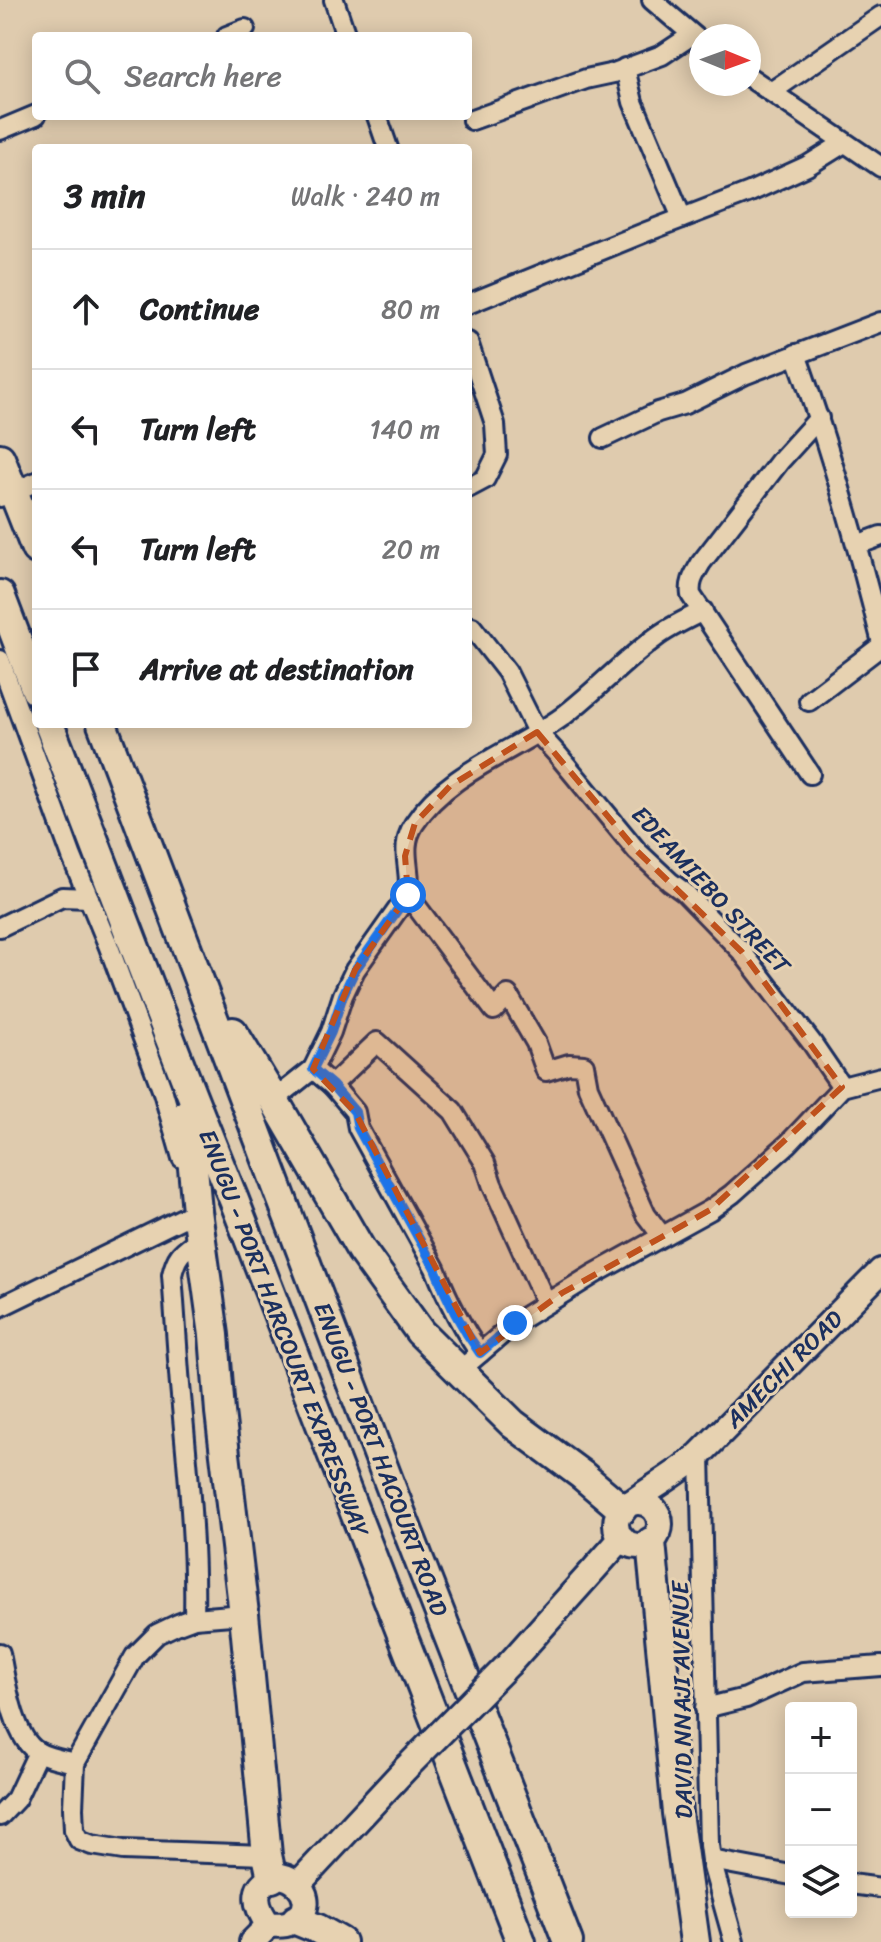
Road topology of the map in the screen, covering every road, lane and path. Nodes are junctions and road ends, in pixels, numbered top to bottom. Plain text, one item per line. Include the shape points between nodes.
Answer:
1 (334, 0) edge
2 (652, 0) edge
3 (881, 16) edge
4 (245, 29) dead end
5 (237, 32) edge
6 (345, 32) edge
7 (689, 32) edge
8 (689, 42) edge
9 (625, 68) junction
10 (761, 85) edge
11 (771, 92) junction
12 (32, 117) edge
13 (378, 120) edge
14 (472, 120) dead end
15 (0, 130) edge
16 (844, 143) junction
17 (384, 144) edge
18 (881, 167) edge
19 (682, 218) junction
20 (472, 302) edge
21 (881, 322) edge
22 (472, 354) edge
23 (796, 354) junction
24 (819, 418) junction
25 (603, 438) dead end
26 (0, 458) edge
27 (472, 486) edge
28 (17, 490) edge
29 (881, 536) edge
30 (32, 537) edge
31 (857, 545) junction
32 (0, 595) edge
33 (703, 611) junction
34 (472, 627) dead end
35 (881, 639) edge
36 (881, 646) edge
37 (0, 660) edge
38 (32, 679) edge
39 (809, 701) dead end
40 (51, 728) edge
41 (104, 728) edge
42 (537, 732) junction
43 (810, 774) dead end
44 (408, 895) junction
45 (89, 898) junction
46 (0, 927) edge
47 (197, 975) junction
48 (313, 1069) junction
49 (881, 1077) edge
50 (185, 1080) junction
51 (332, 1085) junction
52 (842, 1087) junction
53 (274, 1100) junction
54 (200, 1224) junction
55 (662, 1236) junction
56 (881, 1271) edge
57 (546, 1303) junction
58 (0, 1307) edge
59 (480, 1353) junction
60 (458, 1372) junction
61 (693, 1461) junction
62 (627, 1506) junction
63 (655, 1535) junction
64 (622, 1538) junction
65 (244, 1614) junction
66 (194, 1618) junction
67 (0, 1653) edge
68 (881, 1666) edge
69 (705, 1708) junction
70 (38, 1752) junction
71 (75, 1763) junction
72 (0, 1816) edge
73 (711, 1860) junction
74 (279, 1872) junction
75 (785, 1874) edge
76 (857, 1885) edge
77 (881, 1888) edge
78 (272, 1929) edge
79 (341, 1942) edge
80 (521, 1942) edge
81 (568, 1942) edge
82 (695, 1942) edge
83 (734, 1942) edge

1 - 6 street
2 - 7 street
3 - 11 street
4 - 5 street
8 - 9 street
9 - 14 street
9 - 19 street via 633,102
10 - 11 street
11 - 16 street
12 - 15 street
13 - 17 street
16 - 18 street
16 - 19 street via 807,166
19 - 20 street
21 - 23 street
22 - 27 street via 495,424 497,455 485,479
23 - 24 street
23 - 25 street
24 - 31 street
24 - 33 street via 701,563 691,580 691,595
26 - 28 highway
28 - 30 highway
29 - 31 street
31 - 35 street
32 - 38 highway
33 - 42 street via 657,636
33 - 43 street
34 - 42 street, EDEAMIEBO STREET via 507,672
36 - 39 street
37 - 45 street
40 - 50 highway, ENUGU - PORT HARCOURT EXPRESSWAY
41 - 47 highway
42 - 44 street via 450,786 415,823 405,856
42 - 52 street, EDEAMIEBO STREET via 637,851 742,952
44 - 48 street via 355,970
44 - 55 street via 494,1010 508,995 546,1071 584,1065 588,1087 635,1192
45 - 46 street via 62,897
45 - 54 street via 163,1092
47 - 53 highway
47 - 81 highway, ENUGU - PORT HACOURT ROAD
48 - 51 street
48 - 53 street
49 - 52 street
50 - 54 highway
50 - 80 highway, ENUGU - PORT HARCOURT EXPRESSWAY
51 - 57 street via 377,1042 453,1111 485,1163
51 - 59 street via 355,1112 358,1128
52 - 55 street via 732,1194
53 - 60 highway via 361,1250 420,1332
54 - 58 street
54 - 65 highway
54 - 66 street via 175,1261 172,1275 191,1502
55 - 57 street
56 - 61 main road, AMECHI ROAD
57 - 59 street
59 - 60 street
60 - 62 highway via 513,1424
61 - 62 main road
61 - 63 main road
61 - 69 street, DAVID NNAJI AVENUE via 704,1561
62 - 63 main road via 651,1505 657,1512
62 - 64 main road via 616,1523
63 - 64 main road via 636,1546
63 - 82 highway via 677,1813
64 - 74 main road, bridge via 407,1767
65 - 66 street
65 - 74 highway
66 - 71 street via 157,1634 135,1656
67 - 70 street via 14,1714
68 - 69 street via 803,1672 746,1698
69 - 73 street, DAVID NNAJI AVENUE
70 - 71 street
70 - 72 street via 16,1799
71 - 74 street via 74,1830 79,1840
73 - 75 street
73 - 83 street, DAVID NNAJI AVENUE
74 - 78 main road via 258,1893 260,1913
74 - 78 main road via 306,1898 302,1914
76 - 77 street
78 - 79 highway via 318,1929

